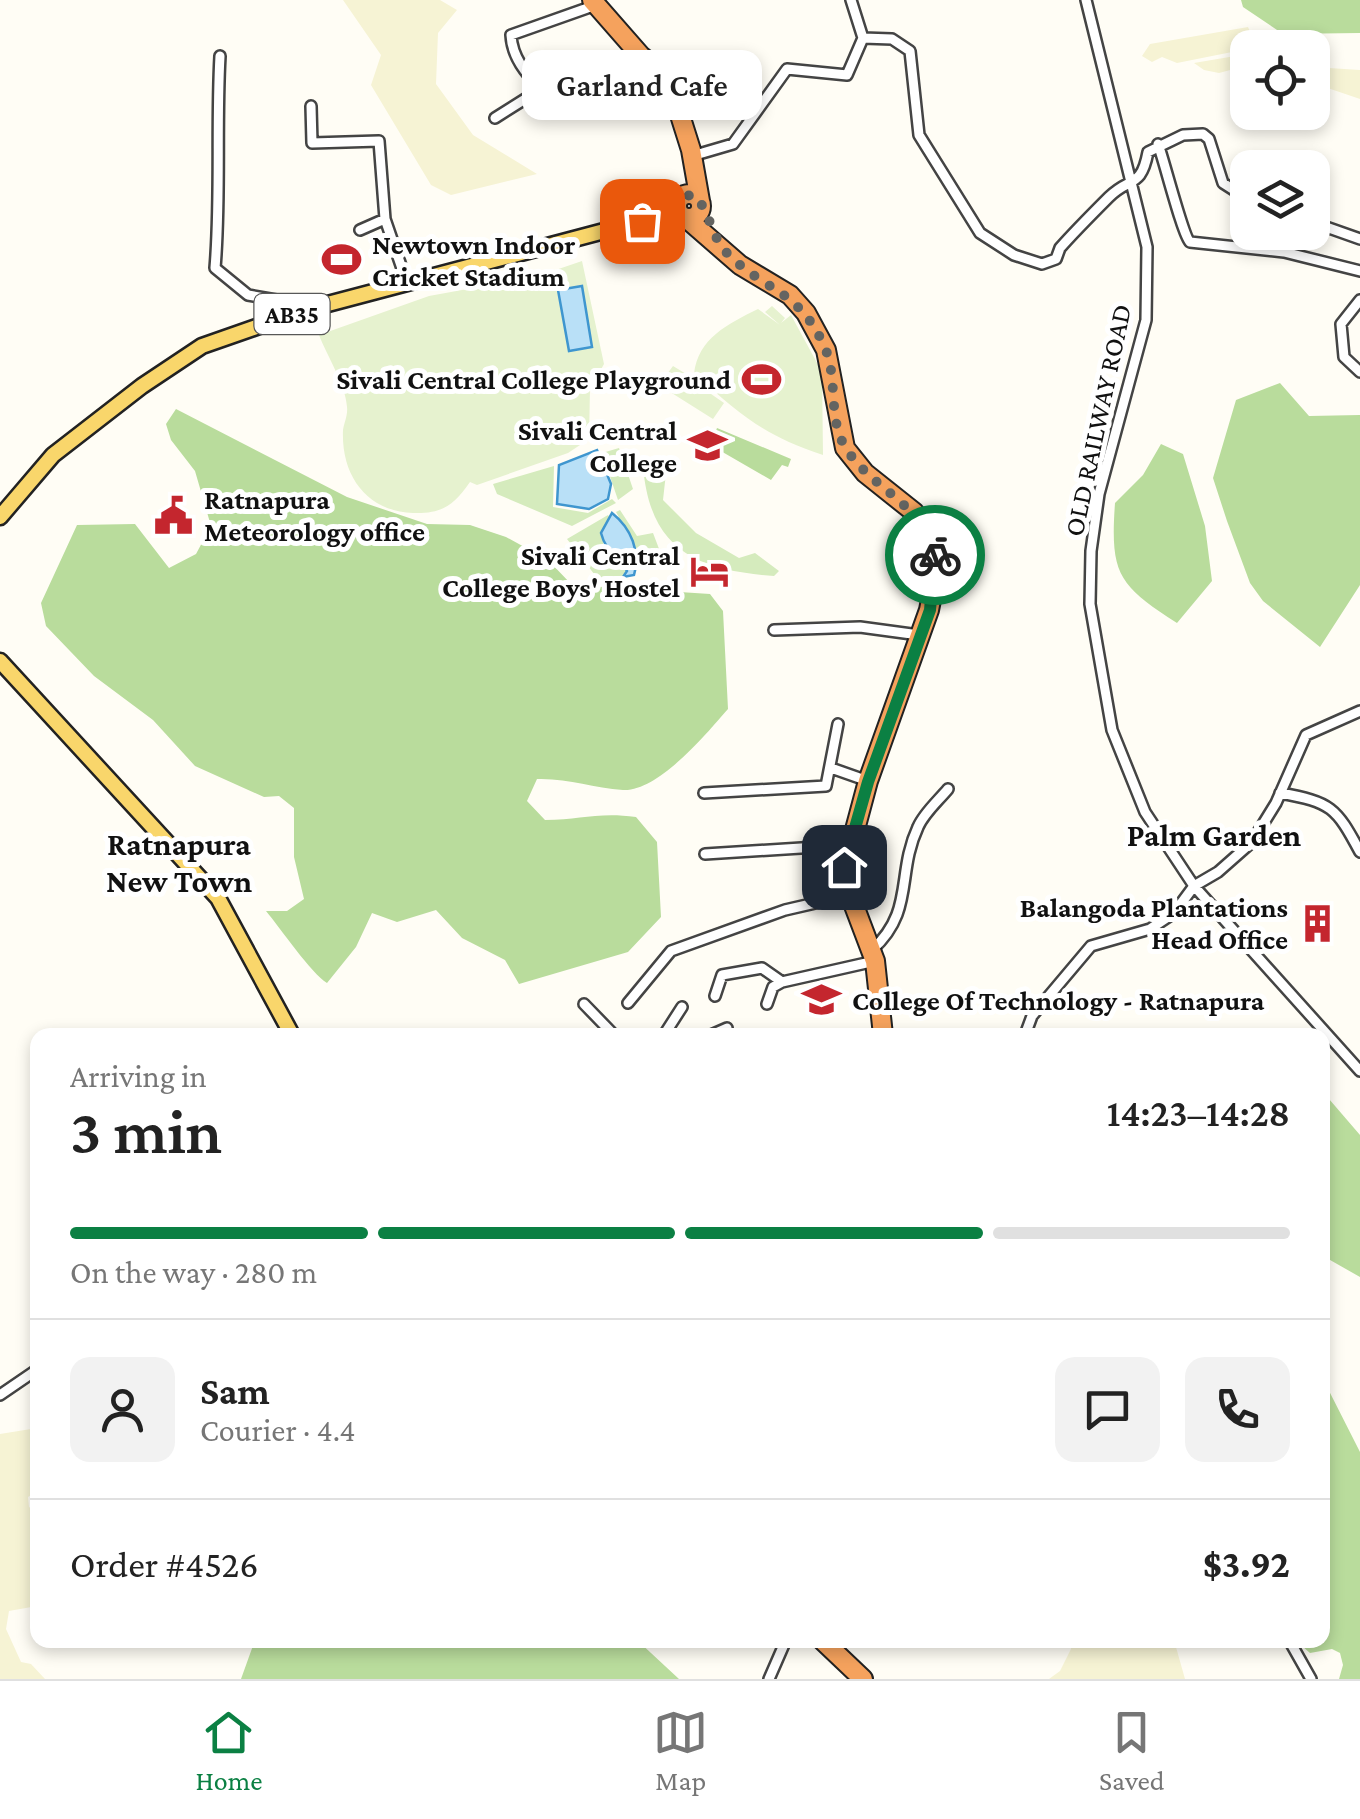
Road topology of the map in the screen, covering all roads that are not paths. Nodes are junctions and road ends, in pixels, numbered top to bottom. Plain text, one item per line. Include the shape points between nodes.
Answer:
1 (851, 0) edge
2 (1086, 0) edge
3 (594, 3) edge
4 (864, 38) junction
5 (220, 56) dead end
6 (312, 106) dead end
7 (495, 118) dead end
8 (1158, 144) junction
9 (691, 153) junction
10 (1133, 185) junction
11 (1230, 188) edge
12 (701, 203) junction
13 (681, 209) junction
14 (385, 218) junction
15 (1330, 228) edge
16 (360, 230) dead end
17 (1360, 239) edge
18 (725, 252) junction
19 (1360, 271) edge
20 (408, 283) junction
21 (1360, 300) edge
22 (290, 314) junction
23 (1360, 372) edge
24 (0, 517) edge
25 (774, 630) dead end
26 (919, 635) junction
27 (0, 661) edge
28 (1360, 711) edge
29 (838, 724) dead end
30 (831, 768) junction
31 (868, 782) junction
32 (948, 789) dead end
33 (1280, 793) junction
34 (704, 794) dead end
35 (848, 845) junction
36 (1360, 852) edge
37 (705, 854) dead end
38 (1194, 886) junction
39 (850, 895) junction
40 (874, 956) junction
41 (782, 982) junction
42 (714, 996) dead end
43 (628, 1003) dead end
44 (584, 1004) dead end
45 (768, 1004) dead end
46 (682, 1007) dead end
47 (283, 1028) edge
48 (607, 1028) edge
49 (668, 1028) edge
50 (882, 1028) edge
51 (1027, 1028) edge
52 (1322, 1028) edge
53 (1330, 1037) edge
54 (1360, 1070) edge
55 (30, 1374) edge
56 (0, 1395) edge
57 (783, 1648) edge
58 (830, 1648) edge
59 (1294, 1648) edge
60 (769, 1679) edge
61 (863, 1679) edge
62 (1312, 1679) edge

1 - 4 street
2 - 10 street, OLD RAILWAY ROAD
3 - 7 street via 512,36 525,72 541,89
3 - 9 highway via 668,77
4 - 9 street via 847,75 787,69 733,144
4 - 10 street via 892,39 910,51 918,135 980,234 996,246 1042,264 1056,260 1111,194
5 - 22 street via 215,268 248,295 282,301
6 - 14 street via 312,142 379,141
8 - 10 street
8 - 11 street via 1204,134
8 - 19 street via 1190,242 1284,252
9 - 12 highway
9 - 13 highway
10 - 38 street, OLD RAILWAY ROAD via 1147,248 1146,320 1098,494 1090,604 1112,730 1146,812
12 - 13 highway via 690,194
12 - 18 highway
13 - 18 highway
13 - 20 main road, AB35
14 - 16 street
14 - 20 street
15 - 17 street
18 - 26 highway via 806,313 826,350 845,448 931,536 936,576
20 - 22 main road, AB35
21 - 23 street via 1341,324 1341,344 1344,358
22 - 24 main road, AB35 via 202,346 142,386 53,456
25 - 26 street via 860,627
26 - 31 highway
27 - 47 main road via 218,898
28 - 33 street via 1306,735
29 - 30 street
30 - 31 street
30 - 34 street via 826,786
31 - 35 highway
32 - 40 street via 918,825 903,875 904,900
33 - 36 street via 1338,810
33 - 38 street via 1252,842
35 - 37 street
35 - 39 highway
38 - 51 street via 1174,913 1150,929 1092,946
38 - 52 street, OLD RAILWAY ROAD
39 - 40 highway
39 - 43 street via 672,950
40 - 41 street
40 - 50 highway
41 - 42 street via 762,968 732,971 722,975
41 - 45 street
44 - 48 street
46 - 49 street
53 - 54 street, OLD RAILWAY ROAD
55 - 56 street
57 - 60 street
58 - 61 highway
59 - 62 street

